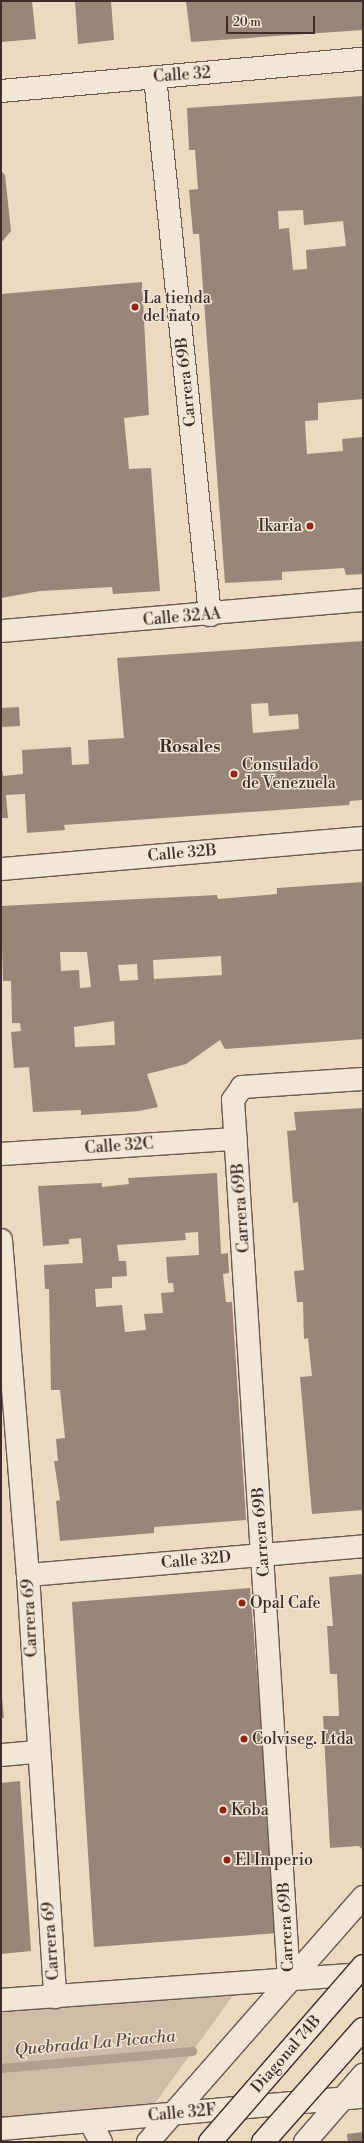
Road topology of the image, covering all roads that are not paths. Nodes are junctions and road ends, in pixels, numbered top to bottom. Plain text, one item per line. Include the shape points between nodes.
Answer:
1 (363, 59) edge
2 (155, 77) junction
3 (1, 91) edge
4 (363, 600) edge
5 (210, 615) junction
6 (1, 631) edge
7 (363, 838) edge
8 (1, 868) edge
9 (363, 1079) edge
10 (236, 1139) junction
11 (1, 1154) edge
12 (1, 1240) edge
13 (363, 1546) edge
14 (263, 1554) junction
15 (28, 1575) junction
16 (37, 1752) junction
17 (1, 1756) edge
18 (363, 1897) edge
19 (362, 1973) edge
20 (290, 1980) junction
21 (55, 1997) junction
22 (1, 2000) edge
23 (363, 2029) edge
24 (363, 2075) edge
25 (352, 2098) edge
26 (172, 2114) junction
27 (90, 2122) junction
28 (1, 2130) edge
29 (101, 2142) edge
30 (148, 2142) edge
31 (210, 2142) edge
32 (263, 2142) edge
33 (305, 2142) edge

1 - 2 street, Calle 32
2 - 3 street, Calle 32
2 - 5 street, Carrera 69B
4 - 5 street, Calle 32AA
5 - 6 street, Calle 32AA
7 - 8 street, Calle 32B
9 - 10 street, Carrera 69B via 242,1087 233,1100
10 - 11 street, Calle 32C
10 - 14 street, Carrera 69B
12 - 15 street, Carrera 69
13 - 14 street, Calle 32D
14 - 15 street, Calle 32D
14 - 20 street, Carrera 69B
15 - 16 street, Carrera 69
16 - 17 street
16 - 21 street, Carrera 69
18 - 20 street
19 - 20 street
19 - 31 street, Diagonal 74B, bridge
20 - 21 street
20 - 26 street
21 - 22 street
23 - 32 street, bridge
24 - 25 street
25 - 26 street, Calle 32F
25 - 33 street
26 - 27 street, Calle 32F
26 - 30 street
27 - 28 street, Calle 32F
27 - 29 street

